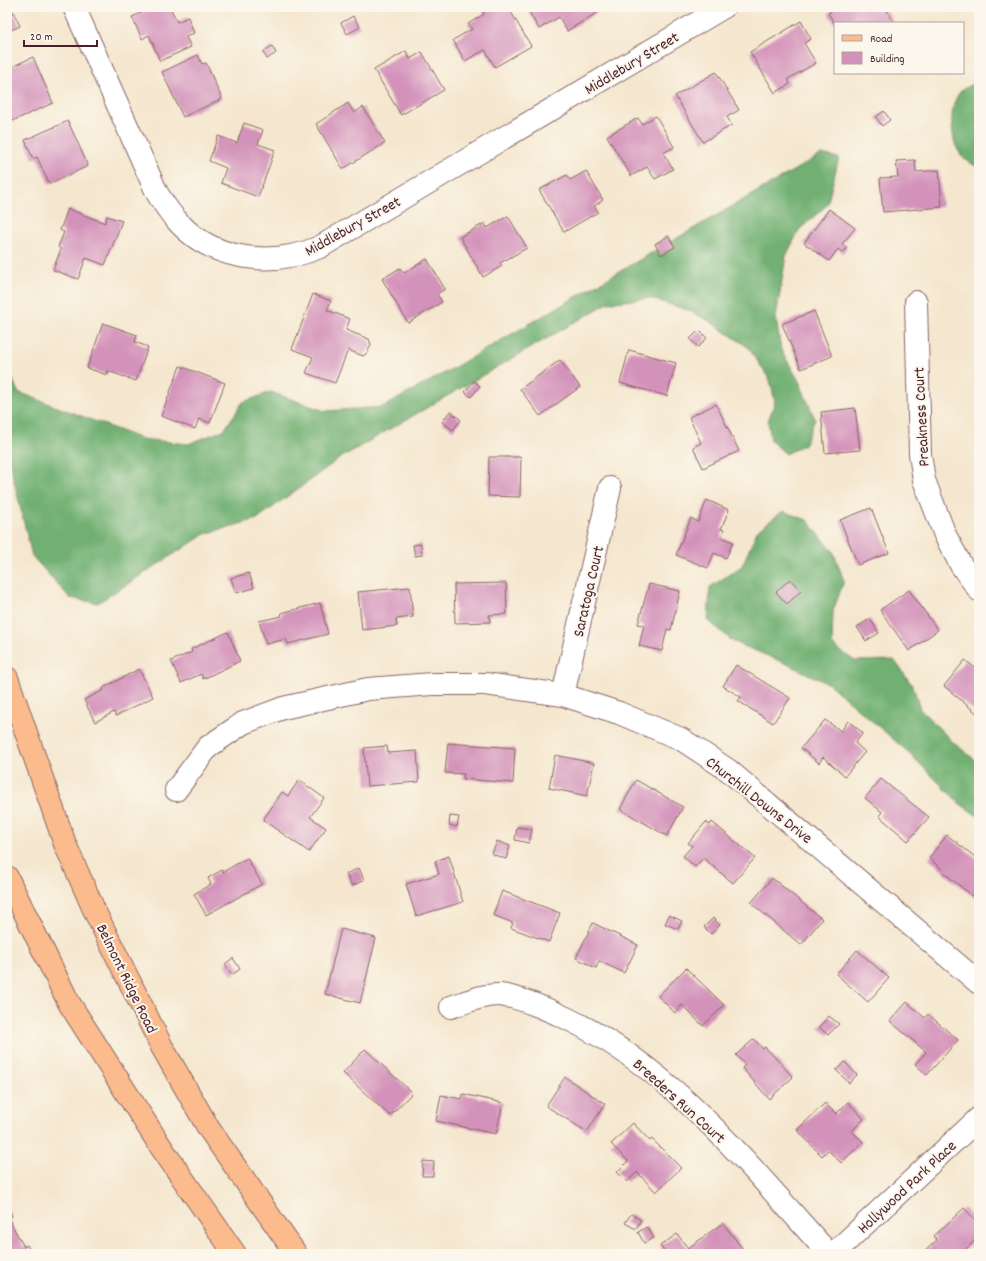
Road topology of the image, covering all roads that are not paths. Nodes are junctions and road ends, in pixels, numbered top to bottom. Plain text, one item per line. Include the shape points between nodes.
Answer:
1 (75, 7) edge
2 (724, 7) edge
3 (916, 302) dead end
4 (610, 488) dead end
5 (979, 590) edge
6 (7, 678) edge
7 (564, 695) junction
8 (176, 790) dead end
9 (7, 877) edge
10 (979, 983) edge
11 (450, 1007) dead end
12 (979, 1118) edge
13 (235, 1254) edge
14 (296, 1254) edge
15 (829, 1254) edge
16 (833, 1254) edge

1 - 2 street, Middlebury Street via 157,193 173,216 184,228 211,246 226,253 258,259 291,257 320,247
3 - 5 street, Preakness Court via 920,454 924,480 945,535 961,565
4 - 7 street, Saratoga Court
6 - 14 main road, Belmont Ridge Road via 65,844 95,912 159,1040 209,1128
7 - 8 street, Churchill Downs Drive via 485,684 432,684 368,689 283,708 243,723 208,747
7 - 10 street, Churchill Downs Drive via 619,712 681,739 728,770
9 - 13 main road via 68,1003 163,1150
11 - 15 street, Breeders Run Court via 500,995 547,1008 619,1047 658,1076 696,1110
12 - 16 street, Hollywood Park Place

